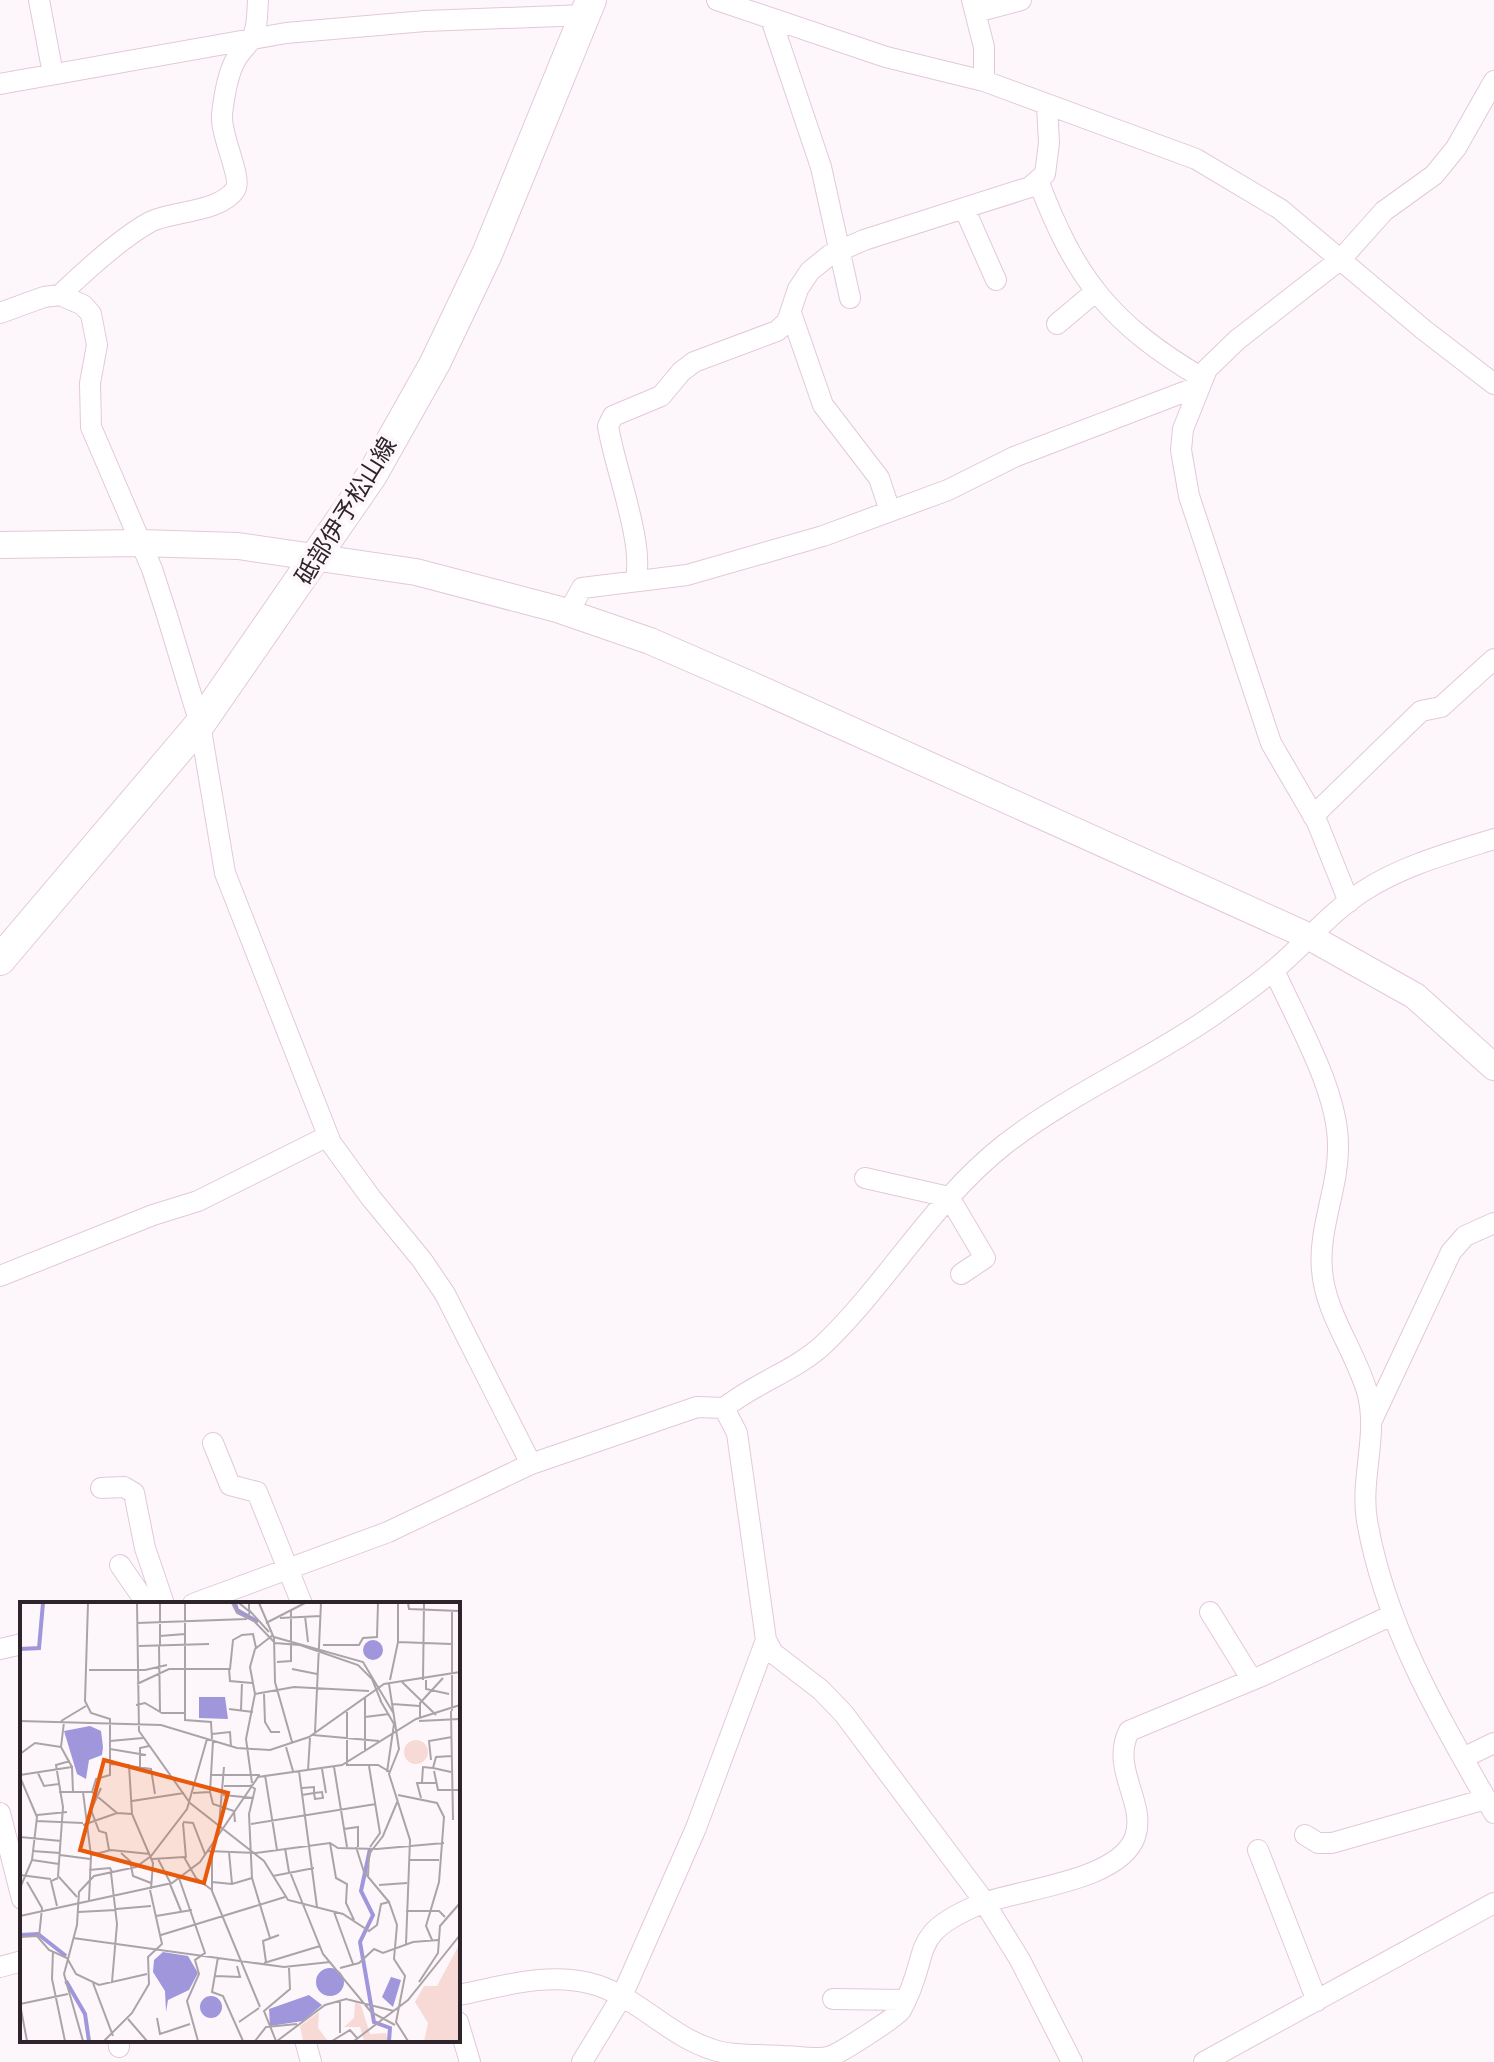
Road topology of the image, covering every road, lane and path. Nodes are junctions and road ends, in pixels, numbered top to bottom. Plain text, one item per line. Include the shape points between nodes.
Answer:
1 (39, 0) edge
2 (258, 0) edge
3 (717, 0) edge
4 (1021, 0) edge
5 (974, 6) edge
6 (588, 7) edge
7 (771, 19) junction
8 (251, 40) junction
9 (53, 74) junction
10 (984, 81) junction
11 (1494, 81) edge
12 (0, 84) edge
13 (1047, 106) junction
14 (1038, 180) junction
15 (965, 210) junction
16 (841, 250) junction
17 (1342, 258) junction
18 (996, 280) dead end
19 (1095, 292) junction
20 (60, 295) junction
21 (850, 298) dead end
22 (0, 313) edge
23 (791, 313) junction
24 (1057, 324) dead end
25 (1200, 383) junction
26 (1494, 384) edge
27 (890, 511) junction
28 (140, 543) junction
29 (0, 545) edge
30 (319, 557) junction
31 (635, 581) junction
32 (568, 613) junction
33 (1494, 659) edge
34 (200, 724) junction
35 (1313, 816) junction
36 (1494, 839) edge
37 (1349, 902) junction
38 (1308, 936) junction
39 (0, 960) edge
40 (1274, 970) junction
41 (1494, 1067) edge
42 (328, 1136) junction
43 (865, 1178) dead end
44 (949, 1197) junction
45 (1494, 1223) edge
46 (961, 1274) dead end
47 (0, 1276) edge
48 (724, 1408) junction
49 (1372, 1420) junction
50 (213, 1443) dead end
51 (531, 1464) junction
52 (101, 1488) dead end
53 (120, 1565) dead end
54 (288, 1570) junction
55 (146, 1602) edge
56 (163, 1602) edge
57 (200, 1602) edge
58 (301, 1602) edge
59 (1210, 1612) dead end
60 (1390, 1616) junction
61 (766, 1640) junction
62 (20, 1644) edge
63 (0, 1649) edge
64 (1252, 1680) junction
65 (1494, 1743) edge
66 (1463, 1758) junction
67 (1490, 1806) edge
68 (0, 1813) edge
69 (1305, 1835) dead end
70 (1258, 1850) dead end
71 (20, 1891) edge
72 (985, 1902) junction
73 (1494, 1903) edge
74 (20, 1962) edge
75 (0, 1967) edge
76 (460, 1995) edge
77 (622, 1996) junction
78 (833, 1999) dead end
79 (904, 2000) junction
80 (1317, 2001) junction
81 (460, 2029) edge
82 (306, 2042) edge
83 (311, 2062) edge
84 (470, 2062) edge
85 (582, 2062) edge
86 (1072, 2062) edge
87 (1204, 2062) edge

1 - 9 street
2 - 8 street
3 - 7 street
4 - 5 street
5 - 10 street via 984,47
6 - 8 street
6 - 30 main road, 砥部伊予松山線 via 487,254 435,363
7 - 10 street via 886,57
7 - 16 street via 821,167
8 - 9 street
8 - 20 street via 236,57 222,111 236,189 195,211 150,222
9 - 12 street
10 - 13 street
11 - 17 street via 1456,148 1434,175 1384,211
13 - 14 street via 1049,143 1045,174
13 - 17 street via 1196,159 1280,209
14 - 15 street via 1008,197
14 - 19 street via 1067,249
15 - 16 street
15 - 18 street
16 - 21 street
16 - 23 street via 810,271
17 - 25 street via 1221,354
17 - 26 street
19 - 24 street
19 - 25 street
20 - 22 street
20 - 28 street via 83,305 94,322 91,427
23 - 27 street via 823,405 879,478
23 - 31 street via 777,331 694,362 661,396 613,416 608,426 636,548
25 - 27 street
25 - 35 street via 1183,429 1189,496 1271,743
27 - 31 street via 748,559 687,575
28 - 29 street
28 - 30 street via 238,546
28 - 34 street
30 - 32 street via 416,572
30 - 34 main road, 砥部伊予松山線
31 - 32 street via 582,588
32 - 38 street via 735,678
33 - 35 street via 1441,707 1421,711
34 - 39 main road, 砥部伊予松山線
34 - 42 street via 225,873
35 - 37 street
36 - 37 street via 1403,870
37 - 38 street
38 - 40 street
38 - 41 street via 1415,996
40 - 44 street via 1214,1015 1005,1144
40 - 49 street via 1337,1121 1337,1171 1321,1271 1367,1393
42 - 47 street via 198,1201
42 - 51 street via 445,1294
43 - 44 street
44 - 46 street via 985,1258
44 - 48 street via 827,1341 805,1361
45 - 49 street via 1465,1236 1451,1252
48 - 51 street via 697,1407
48 - 61 street via 737,1433
49 - 60 street via 1364,1498
50 - 54 street via 230,1485 257,1492
51 - 54 street via 388,1532
52 - 56 street via 124,1487 134,1493 148,1561
53 - 55 street
54 - 57 street
54 - 58 street
59 - 64 street
60 - 64 street
60 - 66 street
61 - 72 street via 773,1653 844,1714
61 - 77 street via 696,1828
62 - 63 street
64 - 72 street via 1129,1731 1122,1759 1136,1836 1127,1849 1081,1878
65 - 66 street
66 - 67 street
67 - 69 street via 1332,1843
68 - 71 street
70 - 80 street
72 - 79 street via 936,1926
72 - 86 street
73 - 80 street
74 - 75 street
76 - 77 street via 551,1977 590,1983
77 - 79 street via 708,2049 822,2057 895,2018
77 - 85 street
78 - 79 street
80 - 87 street
81 - 84 street
82 - 83 street

